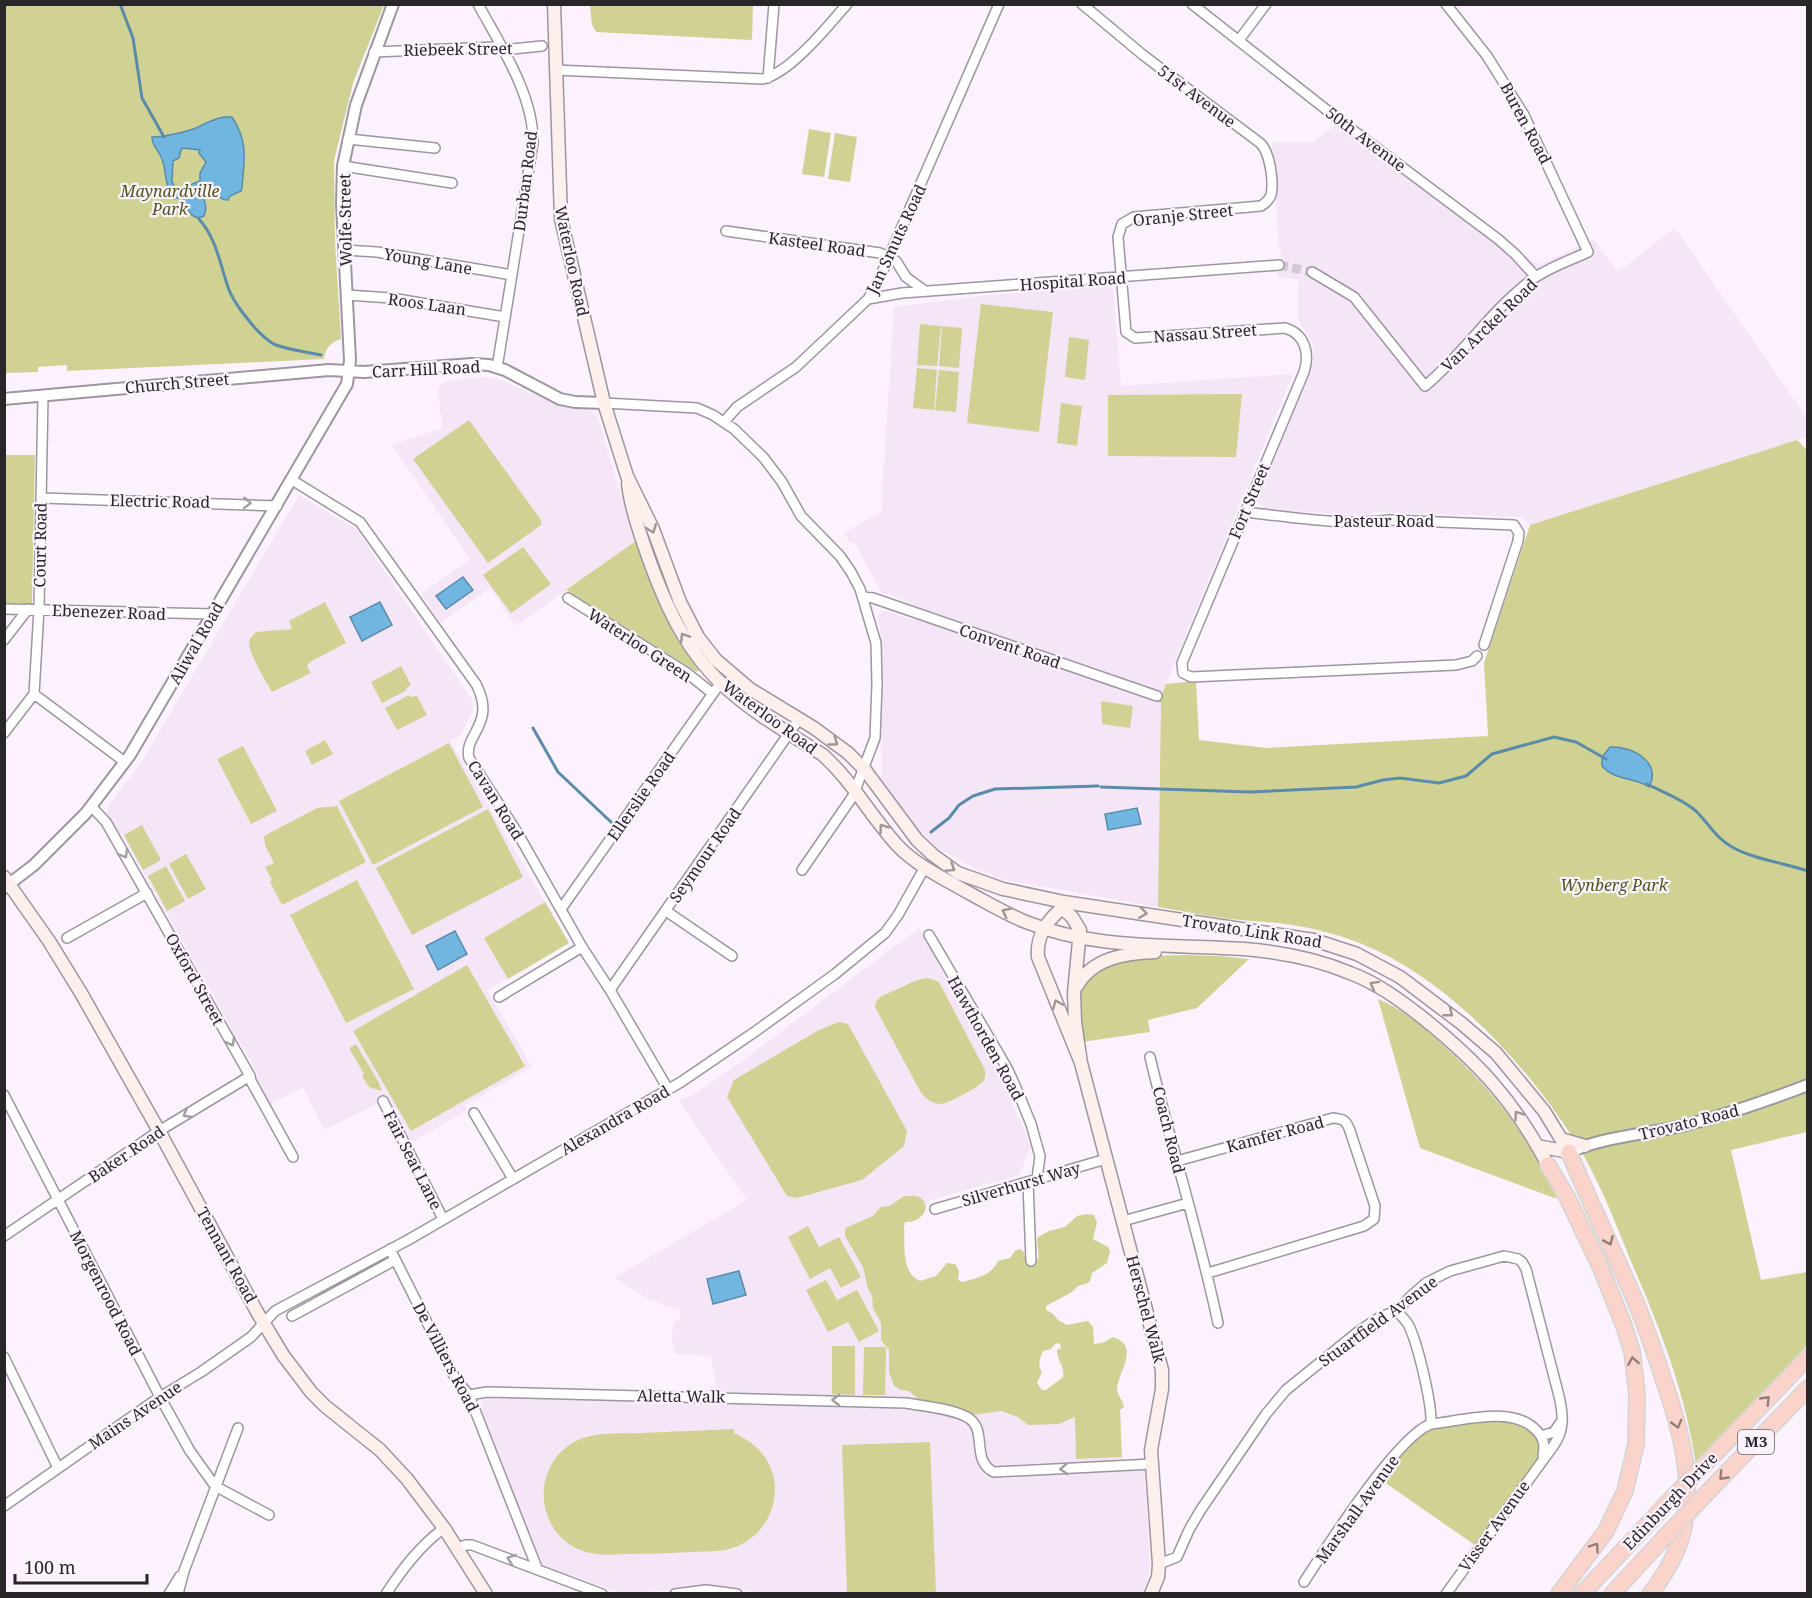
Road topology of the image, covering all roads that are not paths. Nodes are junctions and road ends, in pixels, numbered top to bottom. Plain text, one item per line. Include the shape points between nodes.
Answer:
1 (393, 4) edge
2 (478, 4) edge
3 (554, 4) edge
4 (774, 4) edge
5 (847, 4) edge
6 (999, 4) edge
7 (1082, 4) edge
8 (1192, 4) edge
9 (1266, 4) edge
10 (1446, 4) edge
11 (1239, 40) junction
12 (542, 46) dead end
13 (502, 47) junction
14 (374, 52) junction
15 (555, 70) junction
16 (768, 78) junction
17 (348, 139) junction
18 (435, 148) dead end
19 (343, 166) junction
20 (452, 183) dead end
21 (1263, 206) joint
22 (726, 231) dead end
23 (345, 250) junction
24 (1588, 252) joint
25 (889, 257) junction
26 (1279, 265) tunnel mouth
27 (1312, 272) tunnel mouth
28 (512, 275) junction
29 (1121, 277) junction
30 (1536, 277) junction
31 (927, 292) junction
32 (347, 295) junction
33 (868, 299) junction
34 (505, 317) junction
35 (1302, 338) joint
36 (497, 368) junction
37 (349, 371) junction
38 (43, 396) junction
39 (4, 399) edge
40 (604, 403) junction
41 (724, 422) junction
42 (627, 476) junction
43 (292, 480) junction
44 (42, 498) junction
45 (277, 506) junction
46 (1244, 512) junction
47 (863, 597) junction
48 (568, 598) dead end
49 (4, 609) edge
50 (28, 609) junction
51 (39, 609) junction
52 (213, 614) junction
53 (4, 640) edge
54 (1484, 645) dead end
55 (1477, 656) dead end
56 (721, 682) junction
57 (712, 693) junction
58 (34, 694) junction
59 (1157, 696) dead end
60 (799, 719) junction
61 (4, 733) edge
62 (790, 733) junction
63 (125, 762) junction
64 (865, 770) junction
65 (856, 790) junction
66 (91, 806) junction
67 (933, 855) joint
68 (925, 867) junction
69 (802, 870) dead end
70 (6, 883) edge
71 (985, 884) junction
72 (147, 893) junction
73 (1062, 908) junction
74 (561, 909) junction
75 (1112, 909) junction
76 (666, 911) junction
77 (1044, 928) junction
78 (929, 935) dead end
79 (67, 938) dead end
80 (1081, 938) junction
81 (582, 947) junction
82 (1191, 947) junction
83 (732, 956) dead end
84 (610, 990) junction
85 (1074, 993) junction
86 (499, 997) dead end
87 (1150, 1057) dead end
88 (1081, 1063) junction
89 (250, 1076) junction
90 (1808, 1084) edge
91 (668, 1089) junction
92 (4, 1095) edge
93 (384, 1101) dead end
94 (474, 1113) dead end
95 (159, 1131) junction
96 (1537, 1146) junction
97 (1565, 1146) junction
98 (1585, 1146) joint
99 (293, 1156) dead end
100 (1106, 1159) junction
101 (1177, 1161) junction
102 (1548, 1165) joint
103 (513, 1179) junction
104 (1033, 1180) junction
105 (1567, 1197) junction
106 (59, 1200) junction
107 (1188, 1203) junction
108 (935, 1209) dead end
109 (443, 1219) junction
110 (1123, 1221) junction
111 (4, 1236) edge
112 (390, 1249) junction
113 (395, 1260) junction
114 (367, 1261) junction
115 (1031, 1261) dead end
116 (354, 1268) junction
117 (374, 1272) junction
118 (1208, 1273) junction
119 (360, 1279) junction
120 (310, 1291) junction
121 (317, 1303) junction
122 (1397, 1311) junction
123 (292, 1316) dead end
124 (264, 1323) junction
125 (1218, 1323) dead end
126 (4, 1357) edge
127 (1808, 1357) edge
128 (1808, 1388) edge
129 (469, 1395) junction
130 (160, 1397) junction
131 (1563, 1414) junction
132 (1431, 1424) junction
133 (238, 1428) dead end
134 (1541, 1436) junction
135 (1543, 1458) junction
136 (1152, 1464) junction
137 (58, 1468) junction
138 (215, 1486) junction
139 (4, 1506) edge
140 (269, 1515) dead end
141 (444, 1528) junction
142 (457, 1548) junction
143 (1159, 1564) junction
144 (537, 1568) junction
145 (184, 1571) junction
146 (1304, 1582) dead end
147 (695, 1592) edge
148 (169, 1593) edge
149 (178, 1593) edge
150 (386, 1593) edge
151 (486, 1593) edge
152 (602, 1593) edge
153 (675, 1593) edge
154 (737, 1593) edge
155 (1151, 1593) edge
156 (1446, 1593) edge
157 (1559, 1593) edge
158 (1582, 1593) edge
159 (1612, 1593) edge
160 (1650, 1593) edge

1 - 14 street, Wolfe Street
2 - 13 street, Durban Road
3 - 15 main road, Waterloo Road
4 - 16 street
5 - 16 street via 801,53
6 - 25 street, Jan Smuts Road
7 - 21 street, 51st Avenue via 1263,146 1269,156 1271,191
8 - 11 street, 50th Avenue
9 - 11 street
10 - 24 street, Buren Road via 1488,56 1524,115
11 - 30 street, 50th Avenue via 1498,238
12 - 13 street, Riebeek Street
13 - 14 street, Riebeek Street
13 - 28 street, Durban Road via 533,128
14 - 17 street, Wolfe Street
15 - 16 street
15 - 40 main road, Waterloo Road via 561,219
17 - 18 street
17 - 19 street, Wolfe Street
19 - 20 street
19 - 23 street, Wolfe Street
21 - 29 street, Oranje Street via 1129,218 1118,232
22 - 25 street, Kasteel Road via 880,252
23 - 28 street, Young Lane
23 - 32 street, Wolfe Street
24 - 30 street, Van Arckel Road
25 - 31 street, Kasteel Road via 906,278
25 - 33 street, Jan Smuts Road
26 - 29 street, Hospital Road
27 - 30 street, Van Arckel Road via 1354,297 1425,386
28 - 34 street, Durban Road
29 - 31 street, Hospital Road
29 - 35 street, Nassau Street via 1125,329 1132,337 1280,327
31 - 33 street, Hospital Road
32 - 34 street, Roos Laan via 391,298
32 - 37 street, Wolfe Street
33 - 41 street, Jan Smuts Road via 796,367 737,407
34 - 36 street, Durban Road
35 - 46 street, Fort Street via 1306,352 1304,372
36 - 37 street, Carr Hill Road via 472,364
36 - 40 street, Carr Hill Road via 560,399
37 - 38 street, Church Street via 298,372
37 - 43 street, Aliwal Road via 347,384
38 - 39 street, Church Street
38 - 44 street, Court Road
40 - 41 street via 690,407
40 - 42 main road, Waterloo Road
41 - 47 street via 763,457 801,516 851,572
56 -> 42 main road, Waterloo Road via 690,646 665,603 641,536
42 -> 60 main road, Waterloo Road via 698,637 737,681
43 - 45 street, Aliwal Road
43 - 74 street, Cavan Road via 360,522 476,684 484,710 468,748 469,758
44 -> 45 street, Electric Road
44 - 51 street, Court Road
45 - 52 street, Aliwal Road
46 - 54 street, Pasteur Road via 1326,520 1514,525 1518,541
46 - 55 street, Fort Street via 1182,663 1183,673 1191,677 1456,665
47 - 59 street, Convent Road
47 - 64 street via 878,661 875,738
48 - 57 street, Waterloo Green
49 - 50 street, Ebenezer Road
50 - 51 street, Ebenezer Road
50 - 53 street
51 - 52 street, Ebenezer Road
51 - 58 street, Court Road
52 - 63 street, Aliwal Road
56 - 57 street, Ellerslie Road
56 - 62 main road, Waterloo Road
57 - 74 street, Ellerslie Road
58 - 61 street
58 - 63 street
60 - 62 street, Seymour Road
60 -> 64 main road, Waterloo Road via 841,746
62 - 65 main road, Waterloo Road via 823,755
62 - 76 street, Seymour Road
63 - 66 street, Aliwal Road
64 - 65 street
64 - 67 main road, Waterloo Road via 909,831
68 -> 65 main road, Waterloo Road via 887,834
65 - 69 street
66 - 70 street, Aliwal Road via 34,865
66 -> 72 street, Oxford Street via 106,822
67 -> 71 main road, Trovato Link Road via 958,873
77 -> 68 main road, Trovato Link Road via 1004,912
68 - 91 street, Alexandra Road via 892,924 862,953 780,1015
70 - 95 main road, Tennant Road via 65,967
71 - 73 main road via 1003,896
71 - 75 main road, Trovato Link Road via 1020,894
72 - 79 street
72 -> 89 street, Oxford Street
73 - 75 main road
73 - 77 main road
73 - 80 main road via 1077,923
74 - 81 street, Cavan Road
75 -> 97 main road, Trovato Link Road via 1314,940 1365,958 1400,977 1481,1038 1544,1111
76 - 83 street
76 - 84 street, Seymour Road
77 - 80 main road, Trovato Link Road
88 -> 77 main road, Herschel Walk via 1040,966 1037,947
78 - 104 street, Hawthorden Road via 1018,1092 1040,1156
80 - 82 main road, Trovato Link Road
80 - 85 main road, Herschel Walk
81 - 84 street, Cavan Road
81 - 86 street
82 - 85 main road via 1103,962 1086,972
96 -> 82 main road, Trovato Link Road via 1486,1074 1426,1021 1374,984 1296,956
84 - 91 street, Cavan Road
85 - 88 main road, Herschel Walk
87 - 101 street, Coach Road
88 - 100 main road, Herschel Walk
89 -> 95 street, Baker Road
89 - 99 street, Oxford Street
90 - 98 street, Trovato Road via 1738,1111
91 - 103 street, Alexandra Road
92 - 106 street, Morgenrood Road
93 - 109 street, Fair Seat Lane
94 - 103 street
95 - 106 street, Baker Road
95 - 124 main road, Tennant Road
96 - 97 main road via 1552,1150
96 - 102 main road, Trovato Link Road
97 - 98 main road
97 - 105 highway via 1562,1171
97 -> 160 highway via 1641,1315 1680,1433 1687,1485 1686,1512 1677,1549
100 - 104 street, Silverhurst Way
100 - 110 main road, Herschel Walk
101 - 107 street, Coach Road
101 - 118 street, Kamfer Road via 1341,1119 1347,1122 1375,1206 1374,1219 1364,1226
102 - 105 highway
103 - 109 street, Alexandra Road
104 - 108 street, Silverhurst Way
104 - 115 street, Hawthorden Road
157 -> 105 highway via 1594,1549 1616,1511 1631,1468 1638,1421 1635,1371 1623,1323
106 - 111 street, Baker Road
106 - 130 street, Morgenrood Road
107 - 110 street
107 - 118 street, Coach Road
109 - 112 street, Alexandra Road
110 - 136 main road, Herschel Walk via 1162,1370
112 - 113 street, De Villiers Road
112 - 114 street, Alexandra Road
113 - 117 street
113 - 129 street, De Villiers Road via 455,1378
114 - 116 street, Alexandra Road
114 - 117 street
116 - 119 street
116 - 120 street, Alexandra Road
117 - 119 street
118 - 125 street, Coach Road
119 - 121 street
120 - 121 street
120 - 124 street, Alexandra Road via 275,1311
121 - 123 street
122 - 131 street, Stuartfield Avenue via 1426,1283 1450,1271 1504,1256 1518,1259 1526,1269
122 - 132 street via 1409,1325 1413,1338 1431,1405
122 - 143 street, Stuartfield Avenue via 1359,1330 1286,1390 1200,1511 1177,1557
124 - 130 street, Mains Avenue via 251,1337
124 - 141 main road, Tennant Road via 311,1392 390,1460
126 - 137 street
158 -> 127 highway, Edinburgh Drive / M3, bridge
128 -> 159 highway, Edinburgh Drive / M3, bridge
136 -> 129 street, Aletta Walk via 994,1472 981,1458 977,1430 969,1418 894,1402 487,1392
129 - 144 street, De Villiers Road
130 - 137 street, Mains Avenue
130 - 138 street, Morgenrood Road
131 - 134 street via 1554,1432
131 - 135 street via 1559,1437
132 - 134 street via 1509,1417 1528,1423
132 - 146 street, Marshall Avenue via 1415,1433 1375,1479
133 - 138 street
134 - 135 street
135 - 156 street, Visser Avenue
136 - 143 main road, Herschel Walk
137 - 139 street, Mains Avenue
138 - 140 street
138 - 145 street
141 - 142 main road, Tennant Road
141 - 150 street via 406,1564
144 -> 142 street via 472,1545
142 - 151 main road, Tennant Road
143 - 155 main road, Herschel Walk
144 - 152 street
145 - 148 street
145 - 149 street
147 - 153 street
147 - 154 street

